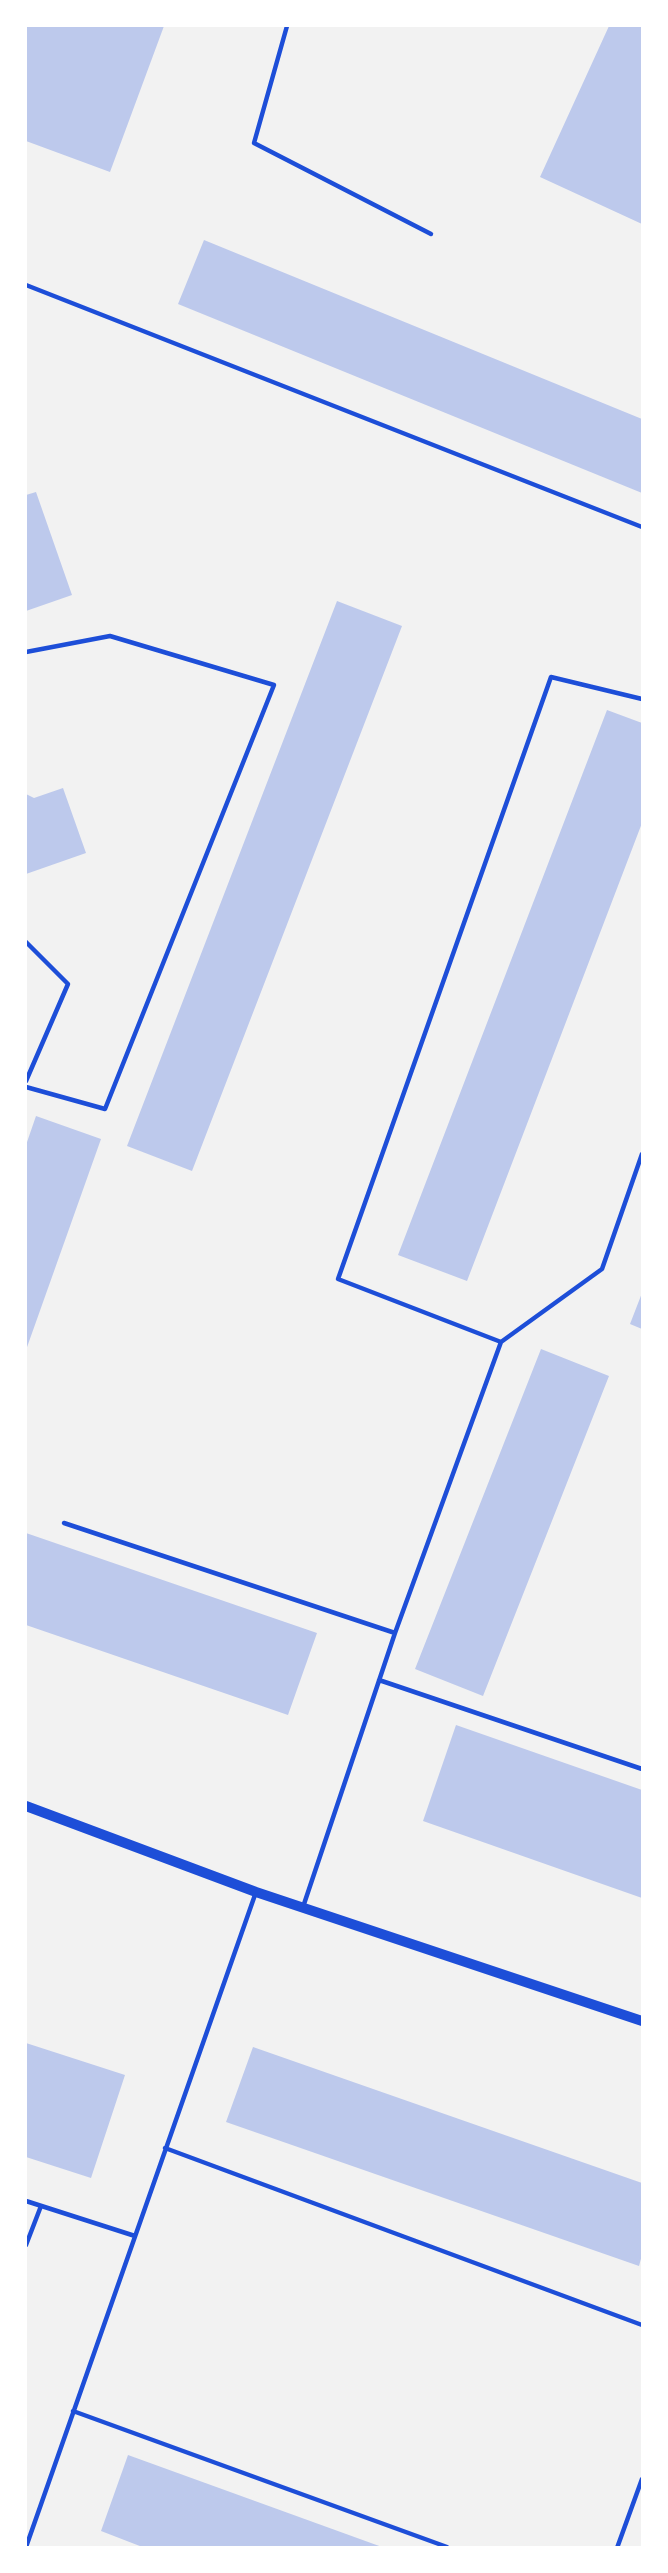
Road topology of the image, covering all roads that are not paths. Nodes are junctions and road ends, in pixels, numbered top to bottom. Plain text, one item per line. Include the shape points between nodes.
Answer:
1 (287, 26) edge
2 (431, 234) dead end
3 (26, 285) edge
4 (642, 527) edge
5 (26, 652) edge
6 (642, 699) edge
7 (26, 942) edge
8 (26, 1081) edge
9 (26, 1087) edge
10 (642, 1154) edge
11 (501, 1342) junction
12 (64, 1523) dead end
13 (396, 1633) junction
14 (379, 1680) junction
15 (642, 1769) edge
16 (26, 1806) edge
17 (256, 1892) junction
18 (303, 1907) junction
19 (642, 2021) edge
20 (165, 2148) junction
21 (26, 2201) edge
22 (41, 2206) junction
23 (135, 2236) junction
24 (26, 2245) edge
25 (642, 2325) edge
26 (73, 2411) junction
27 (642, 2479) edge
28 (26, 2547) edge
29 (447, 2547) edge
30 (617, 2547) edge

1 - 2 lane via 254,143
3 - 4 lane
5 - 9 lane via 110,636 274,685 105,1109
6 - 11 lane via 551,677 338,1279
7 - 8 lane via 68,984
10 - 11 lane via 602,1269
11 - 13 lane
12 - 13 lane
13 - 14 lane
14 - 15 lane
14 - 18 lane
16 - 17 street
17 - 18 street
17 - 20 lane
18 - 19 street
20 - 23 lane
20 - 25 lane
21 - 22 lane
22 - 23 lane
22 - 24 lane
23 - 26 lane
26 - 28 lane
26 - 29 lane
27 - 30 lane

